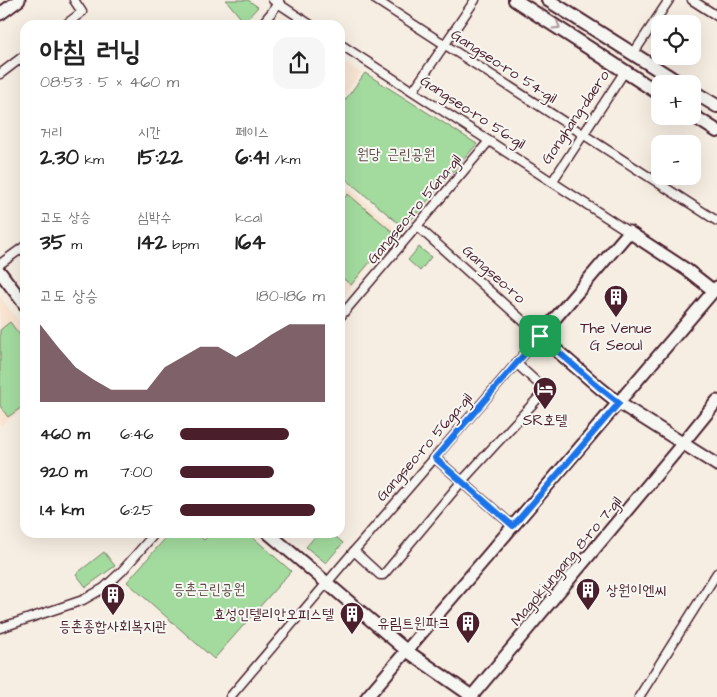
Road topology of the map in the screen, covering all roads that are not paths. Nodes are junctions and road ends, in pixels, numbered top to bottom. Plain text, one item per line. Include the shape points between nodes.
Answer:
1 (19, 0) edge
2 (74, 0) edge
3 (376, 0) edge
4 (475, 0) edge
5 (515, 0) edge
6 (548, 0) edge
7 (669, 0) edge
8 (692, 0) edge
9 (277, 1) edge
10 (0, 14) edge
11 (717, 16) edge
12 (72, 20) edge
13 (264, 20) edge
14 (304, 20) edge
15 (445, 44) junction
16 (345, 47) edge
17 (633, 54) junction
18 (20, 59) edge
19 (625, 71) junction
20 (0, 74) edge
21 (667, 75) edge
22 (651, 88) edge
23 (414, 92) junction
24 (701, 96) edge
25 (717, 106) edge
26 (701, 121) edge
27 (717, 131) edge
28 (584, 134) junction
29 (489, 141) junction
30 (552, 182) junction
31 (717, 221) edge
32 (417, 226) junction
33 (629, 232) junction
34 (20, 250) edge
35 (0, 264) edge
36 (0, 272) edge
37 (716, 290) edge
38 (20, 298) edge
39 (345, 311) edge
40 (540, 336) junction
41 (516, 363) junction
42 (717, 401) edge
43 (619, 403) junction
44 (683, 444) junction
45 (435, 458) junction
46 (717, 465) edge
47 (462, 481) junction
48 (513, 526) junction
49 (151, 538) edge
50 (274, 538) edge
51 (354, 550) junction
52 (717, 573) edge
53 (327, 582) junction
54 (0, 628) edge
55 (407, 651) junction
56 (230, 697) edge
57 (367, 697) edge
58 (472, 697) edge
59 (639, 697) edge

1 - 10 street
2 - 12 street via 82,12
3 - 15 street, Gangseo-ro 54-gil
4 - 15 street
5 -> 19 main road, Gonghang-daero
6 - 17 main road
7 - 17 street
8 - 11 street
9 - 13 street
9 - 14 street
15 - 23 street
15 - 28 street, Gangseo-ro 54-gil
16 - 23 street, Gangseo-ro 56-gil
17 - 21 main road
18 - 20 street
19 - 22 main road, Gonghang-daero
19 - 28 street, Gonghang-daero
23 - 29 street, Gangseo-ro 56-gil
24 - 25 main road
26 - 27 main road
28 - 30 street, Gonghang-daero
28 - 31 street, Gangseo-ro 54-gil
29 - 30 street, Gangseo-ro 56-gil
29 - 32 street, Gangseo-ro 56na-gil
30 - 33 street, Gangseo-ro 56-gil
32 - 39 street, Gangseo-ro 56na-gil
32 - 40 street, Gangseo-ro
33 - 37 street, Gangseo-ro 56-gil
33 - 40 street, Gangseo-ro 56ga-gil
34 - 35 street
36 - 38 street
37 - 43 street
40 - 41 street, Gangseo-ro 56ga-gil
40 - 43 street, Gangseo-ro
41 - 45 street, Gangseo-ro 56ga-gil
41 - 47 street via 541,386 542,392
42 - 44 street
43 - 44 street, Gangseo-ro
43 - 48 street
44 - 46 street, Gangseo-ro
44 - 58 street, Magokjungang 8-ro 7-gil
45 - 47 street
45 - 51 street, Gangseo-ro 56ga-gil
47 - 48 street
47 - 51 street via 382,575
48 - 55 street
49 - 54 street via 104,588 82,600
50 - 53 street
51 - 53 street, Gangseo-ro 56ga-gil
52 - 59 street
53 - 55 street
53 - 56 street, Gangseo-ro 56ga-gil
55 - 57 street
55 - 58 street

